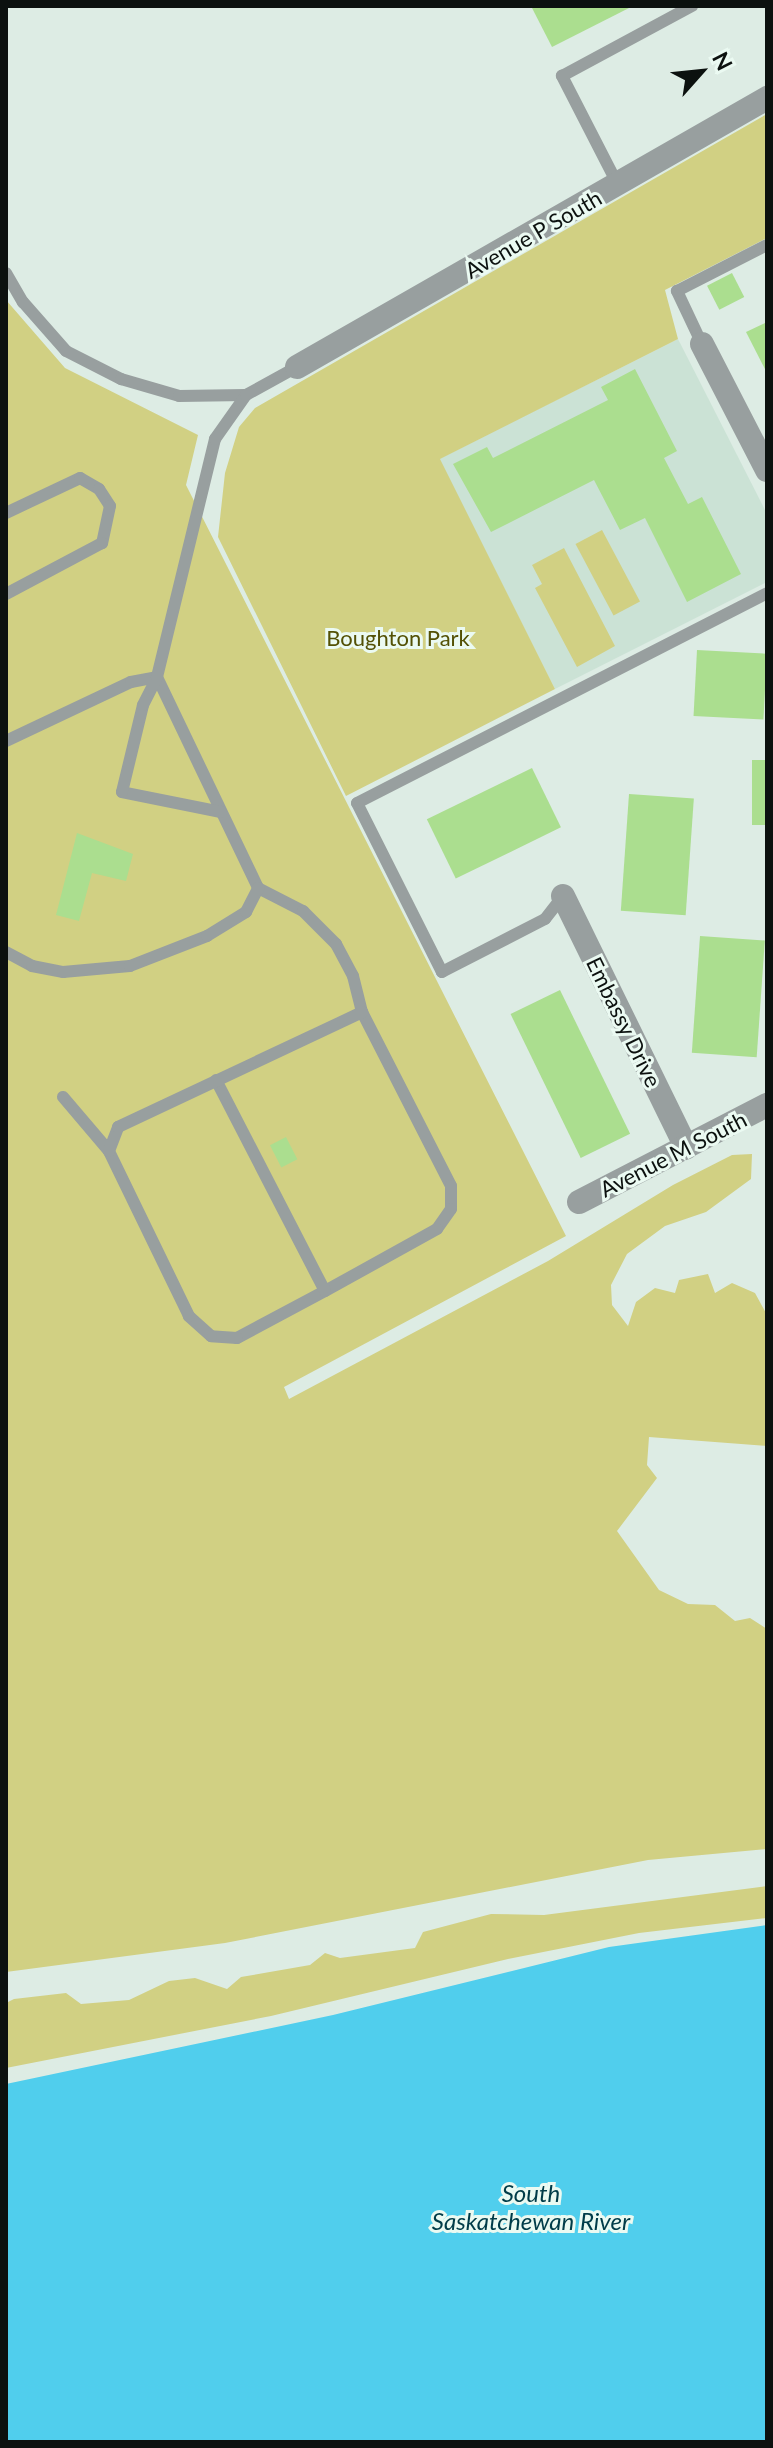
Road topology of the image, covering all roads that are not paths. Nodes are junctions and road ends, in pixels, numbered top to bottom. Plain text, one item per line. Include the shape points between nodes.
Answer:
1 (692, 6) edge
2 (767, 98) edge
3 (618, 185) junction
4 (767, 245) edge
5 (7, 277) edge
6 (702, 344) joint
7 (297, 367) joint
8 (246, 395) junction
9 (767, 416) edge
10 (745, 427) junction
11 (767, 470) edge
12 (6, 513) edge
13 (767, 593) edge
14 (6, 594) edge
15 (157, 677) junction
16 (6, 741) edge
17 (221, 812) junction
18 (258, 888) junction
19 (563, 896) joint
20 (6, 952) edge
21 (362, 1012) junction
22 (216, 1080) junction
23 (63, 1097) dead end
24 (767, 1105) edge
25 (686, 1147) junction
26 (109, 1151) junction
27 (579, 1202) dead end
28 (325, 1291) junction

1 - 3 lane via 562,76
2 - 3 street, Avenue P South
3 - 7 street, Avenue P South
4 - 6 lane via 677,291
5 - 8 lane via 66,351 121,379 179,396
6 - 10 street
7 - 8 lane
8 - 15 lane via 215,439
9 - 10 street
10 - 11 street
12 - 14 lane via 80,478 99,489 110,506 102,543
13 - 19 lane via 357,803 442,972 545,919
15 - 16 lane via 131,682
15 - 17 lane
15 - 17 lane via 143,705 122,792
17 - 18 lane
18 - 20 lane via 246,912 220,928 130,966 63,972 32,966
18 - 21 lane via 303,911 336,944 353,976
19 - 25 street, Embassy Drive
21 - 22 lane
21 - 28 lane via 451,1186 451,1209 437,1229
22 - 26 lane via 118,1127
22 - 28 lane
23 - 26 lane
24 - 25 street, Avenue M South
25 - 27 street, Avenue M South
26 - 28 lane via 189,1316 211,1336 237,1338

